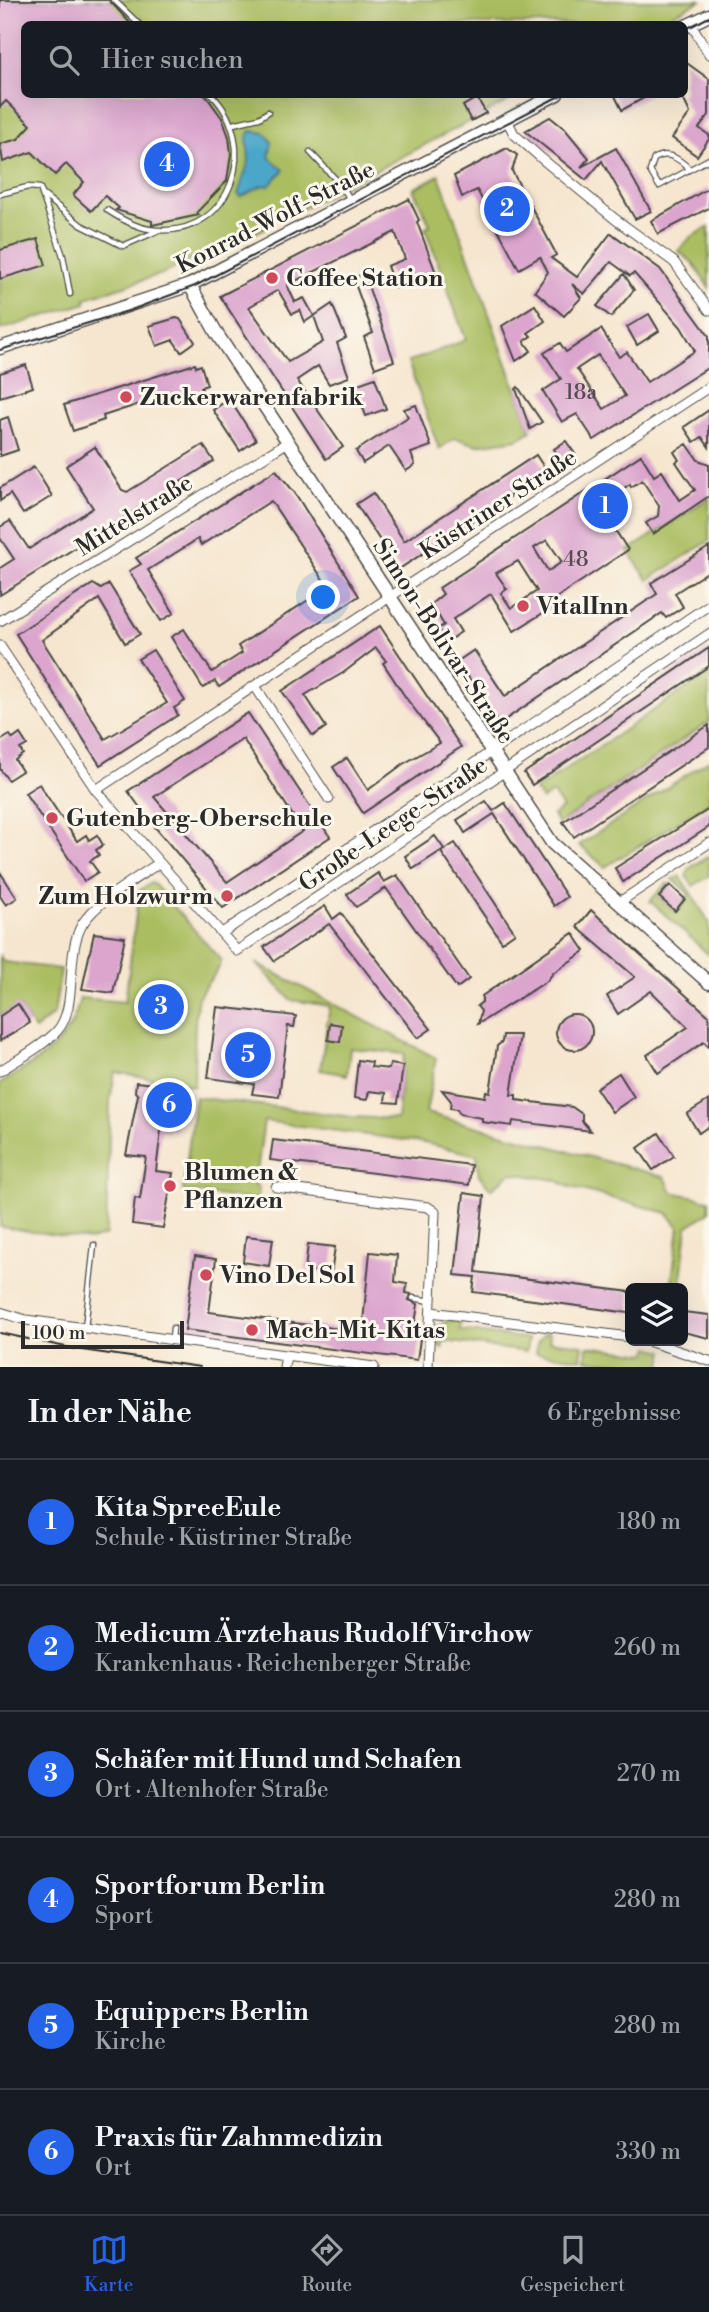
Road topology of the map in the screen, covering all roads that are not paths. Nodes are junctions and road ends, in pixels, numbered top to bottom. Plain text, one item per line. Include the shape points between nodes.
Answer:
1 (114, 0) edge
2 (709, 15) edge
3 (136, 21) edge
4 (688, 26) edge
5 (709, 54) edge
6 (215, 98) edge
7 (548, 98) edge
8 (268, 112) dead end
9 (507, 120) junction
10 (233, 124) junction
11 (310, 152) dead end
12 (709, 159) edge
13 (690, 169) junction
14 (0, 194) edge
15 (42, 194) junction
16 (351, 201) junction
17 (107, 210) dead end
18 (158, 230) junction
19 (190, 285) junction
20 (70, 295) dead end
21 (709, 310) edge
22 (0, 348) edge
23 (709, 387) edge
24 (288, 442) junction
25 (390, 597) junction
26 (709, 605) edge
27 (0, 621) edge
28 (709, 634) edge
29 (0, 646) edge
30 (255, 686) junction
31 (490, 750) junction
32 (505, 772) junction
33 (96, 790) junction
34 (329, 799) dead end
35 (709, 843) edge
36 (159, 863) junction
37 (618, 903) junction
38 (222, 933) junction
39 (709, 983) edge
40 (0, 1071) edge
41 (276, 1187) dead end
42 (94, 1245) dead end
43 (413, 1298) dead end
44 (431, 1301) junction
45 (0, 1312) edge
46 (431, 1312) junction
47 (85, 1328) junction
48 (173, 1328) dead end
49 (625, 1336) edge
50 (172, 1341) junction
51 (663, 1346) edge
52 (286, 1356) junction
53 (709, 1361) edge
54 (284, 1367) edge
55 (374, 1367) edge
56 (428, 1367) edge

1 - 3 lane
2 - 4 street
4 - 5 street
6 - 10 lane
7 - 9 street, Konrad-Wolf-Straße
8 - 10 lane
9 - 16 street, Konrad-Wolf-Straße
9 - 21 street via 541,158 674,262
10 - 18 lane via 238,145 235,174 223,198 195,222
11 - 16 lane
12 - 13 lane
13 - 13 lane via 659,186 650,171 660,155 670,155
14 - 15 lane via 34,187
15 - 18 lane via 81,225 123,246
15 - 20 lane via 63,256
16 - 19 street, Konrad-Wolf-Straße
17 - 18 lane via 124,221
19 - 22 street, Konrad-Wolf-Straße
19 - 24 street, Simon-Bolivar-Straße
23 - 25 street, Küstriner Straße
24 - 25 street, Simon-Bolivar-Straße
24 - 27 street, Mittelstraße
25 - 30 street, Küstriner Straße
25 - 31 street, Simon-Bolivar-Straße
26 - 31 street, Große-Leege-Straße
28 - 32 street, Große-Leege-Straße
29 - 33 street
30 - 33 street, Küstriner Straße
30 - 34 street
31 - 32 street, Simon-Bolivar-Straße
31 - 38 street, Große-Leege-Straße
32 - 37 street, Simon-Bolivar-Straße via 552,843
32 - 38 street, Große-Leege-Straße via 237,951
33 - 36 street
35 - 37 street
36 - 38 street
36 - 40 street via 84,920 72,950 61,1025
37 - 39 street, Simon-Bolivar-Straße
41 - 44 street via 432,1208 436,1214
42 - 47 lane
43 - 44 lane
44 - 46 street
45 - 47 street
46 - 49 street
46 - 56 street
47 - 50 street
48 - 50 lane
50 - 52 street
51 - 53 street
52 - 54 street
52 - 55 street

